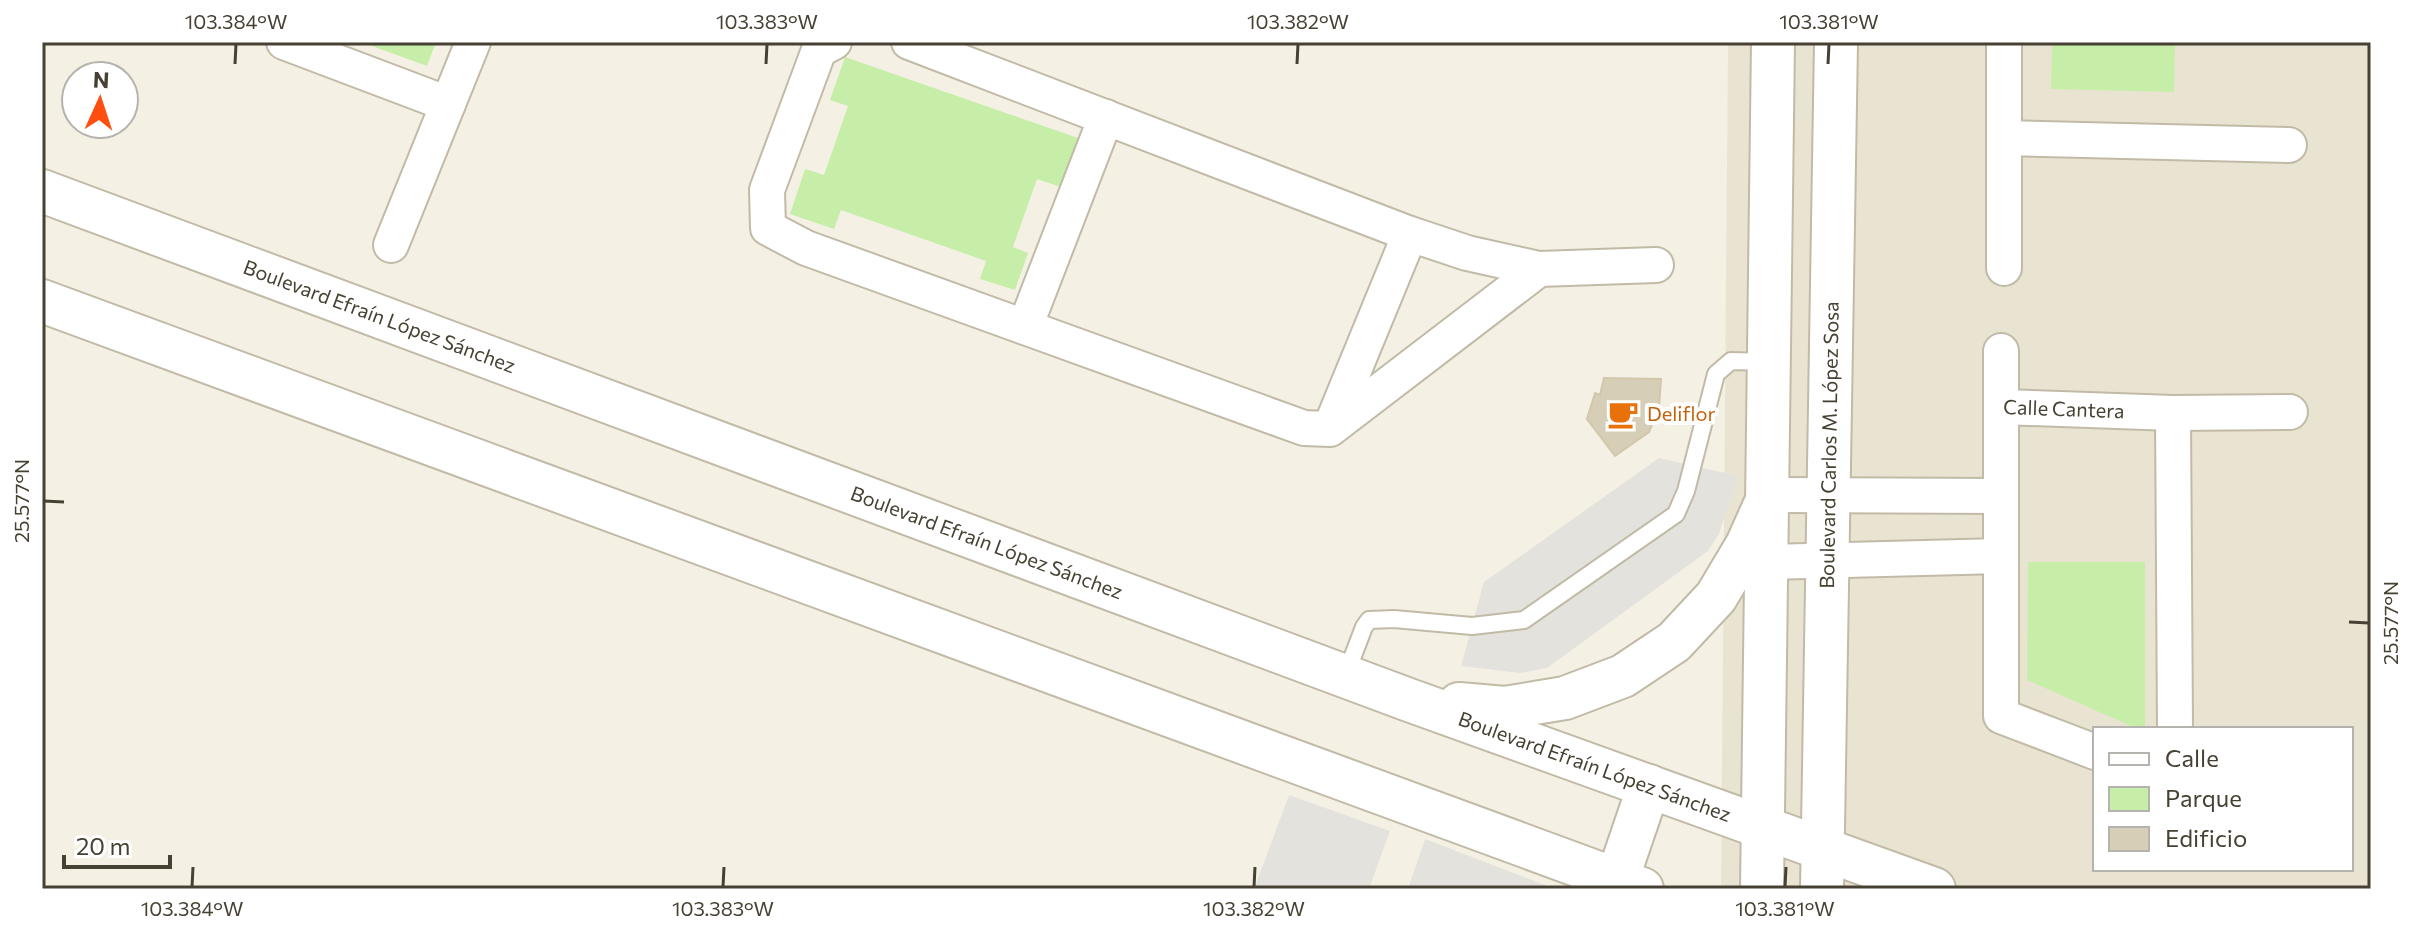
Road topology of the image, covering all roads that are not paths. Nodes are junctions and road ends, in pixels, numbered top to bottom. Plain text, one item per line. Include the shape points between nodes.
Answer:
1 (284, 42) edge
2 (473, 42) edge
3 (909, 42) edge
4 (1773, 42) edge
5 (1836, 42) edge
6 (2004, 42) edge
7 (823, 45) edge
8 (448, 104) junction
9 (1106, 117) junction
10 (2004, 138) junction
11 (2289, 145) dead end
12 (42, 191) edge
13 (1410, 234) junction
14 (391, 245) dead end
15 (1656, 265) dead end
16 (2004, 268) dead end
17 (1539, 269) junction
18 (42, 301) edge
19 (1025, 327) junction
20 (2001, 351) dead end
21 (1770, 362) junction
22 (2002, 407) junction
23 (2290, 412) dead end
24 (2173, 413) junction
25 (1330, 429) junction
26 (1769, 495) junction
27 (1830, 495) junction
28 (2001, 496) junction
29 (2001, 556) junction
30 (1829, 560) junction
31 (1768, 562) junction
32 (1345, 676) junction
33 (1409, 700) junction
34 (2175, 727) edge
35 (2093, 751) edge
36 (1649, 786) junction
37 (1762, 825) junction
38 (1822, 847) junction
39 (1624, 886) edge
40 (1762, 889) edge
41 (1822, 889) edge
42 (1934, 889) edge

1 - 8 street
2 - 8 street
3 - 9 street
4 - 21 street
5 - 27 street, Boulevard Carlos M. López Sosa
6 - 10 street
7 - 19 street via 767,190 768,228 806,248
8 - 14 street
9 - 13 street
9 - 19 street
10 - 11 street
10 - 16 street
12 - 32 street, Boulevard Efraín López Sánchez
13 - 17 street
13 - 25 street
15 - 17 street
17 - 25 street
18 - 39 street
19 - 25 street via 1304,428
20 - 22 street
21 - 26 street
21 - 32 lane via 1731,361 1716,374 1676,514 1524,620 1472,626 1369,620
22 - 24 street, Calle Cantera
22 - 28 street, Calle Cantera
23 - 24 street, Calle Cantera
24 - 34 street
26 - 27 street
26 - 31 street
26 - 33 street via 1716,597 1674,642 1623,676 1565,698 1505,708
27 - 28 street
27 - 30 street, Boulevard Carlos M. López Sosa
28 - 29 street, Calle Cantera
29 - 30 street
29 - 35 street, Calle Cantera via 2001,716
30 - 31 street
30 - 38 street, Boulevard Carlos M. López Sosa
31 - 37 street
32 - 33 street, Boulevard Efraín López Sánchez
33 - 36 street, Boulevard Efraín López Sánchez
36 - 37 street, Boulevard Efraín López Sánchez
36 - 39 street
37 - 38 street, Boulevard Efraín López Sánchez
37 - 40 street
38 - 41 street, Boulevard Carlos M. López Sosa
38 - 42 street, Boulevard Efraín López Sánchez

